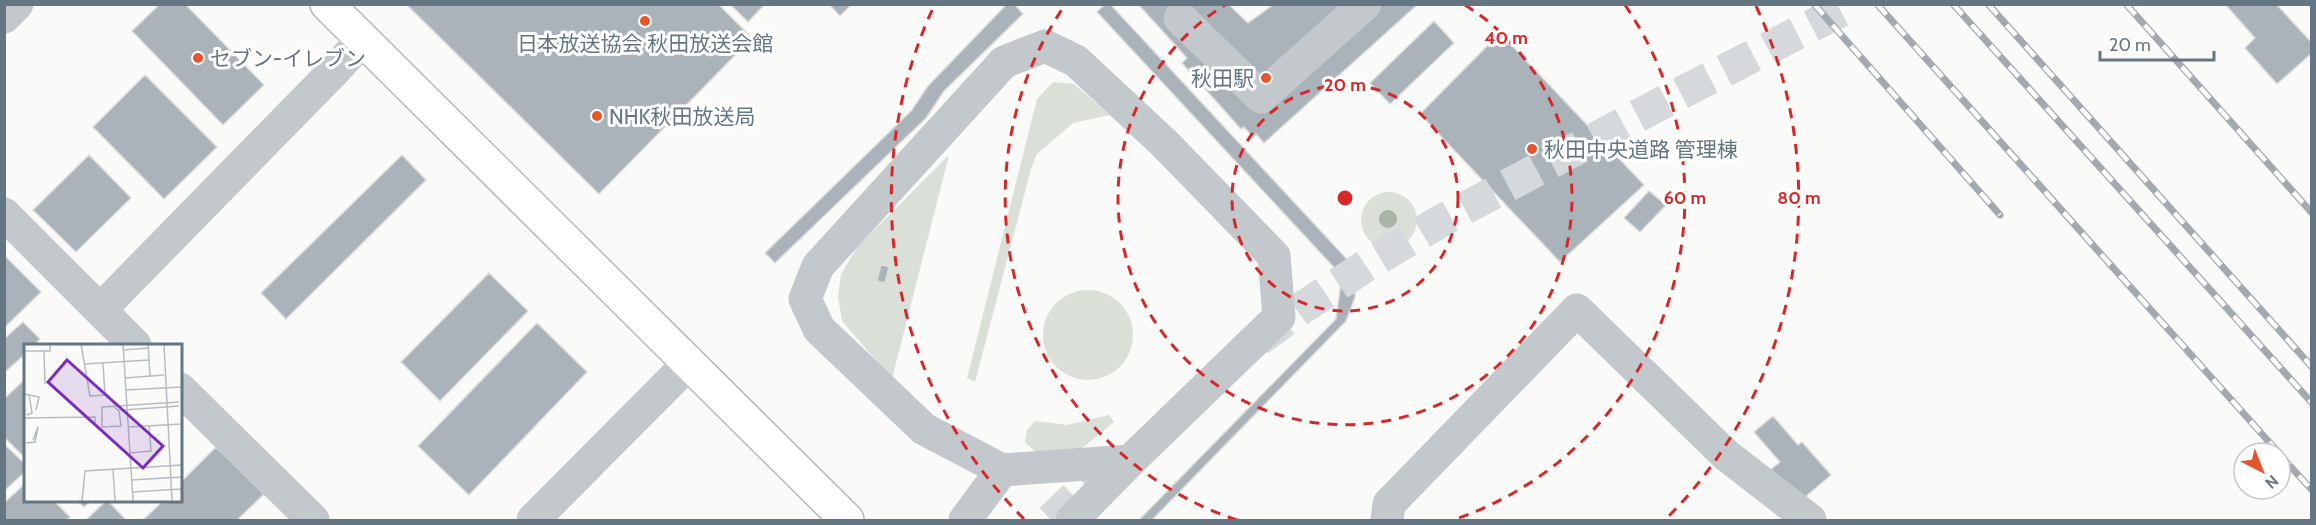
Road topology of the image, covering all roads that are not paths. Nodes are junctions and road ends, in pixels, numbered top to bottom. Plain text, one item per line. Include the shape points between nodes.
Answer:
1 (17, 4) edge
2 (327, 4) edge
3 (1365, 4) edge
4 (4, 17) edge
5 (1180, 18) dead end
6 (362, 40) junction
7 (4, 214) edge
8 (100, 310) junction
9 (134, 344) edge
10 (689, 363) junction
11 (182, 391) edge
12 (1130, 461) junction
13 (1002, 471) junction
14 (313, 520) edge
15 (533, 520) edge
16 (847, 520) edge
17 (965, 520) edge
18 (1072, 520) edge
19 (1387, 520) edge
20 (1810, 520) edge

1 - 4 street
2 - 6 street
3 - 5 street via 1261,98
6 - 8 street
6 - 10 street
7 - 8 street
8 - 9 street
10 - 15 street
10 - 16 street
11 - 14 street
12 - 13 street
12 - 13 street via 1279,317 1274,256 1165,144 1076,62 1045,46 1004,63 818,266 805,299 819,329 924,429
12 - 18 street
13 - 17 street
19 - 20 street via 1389,504 1577,310 1726,455

